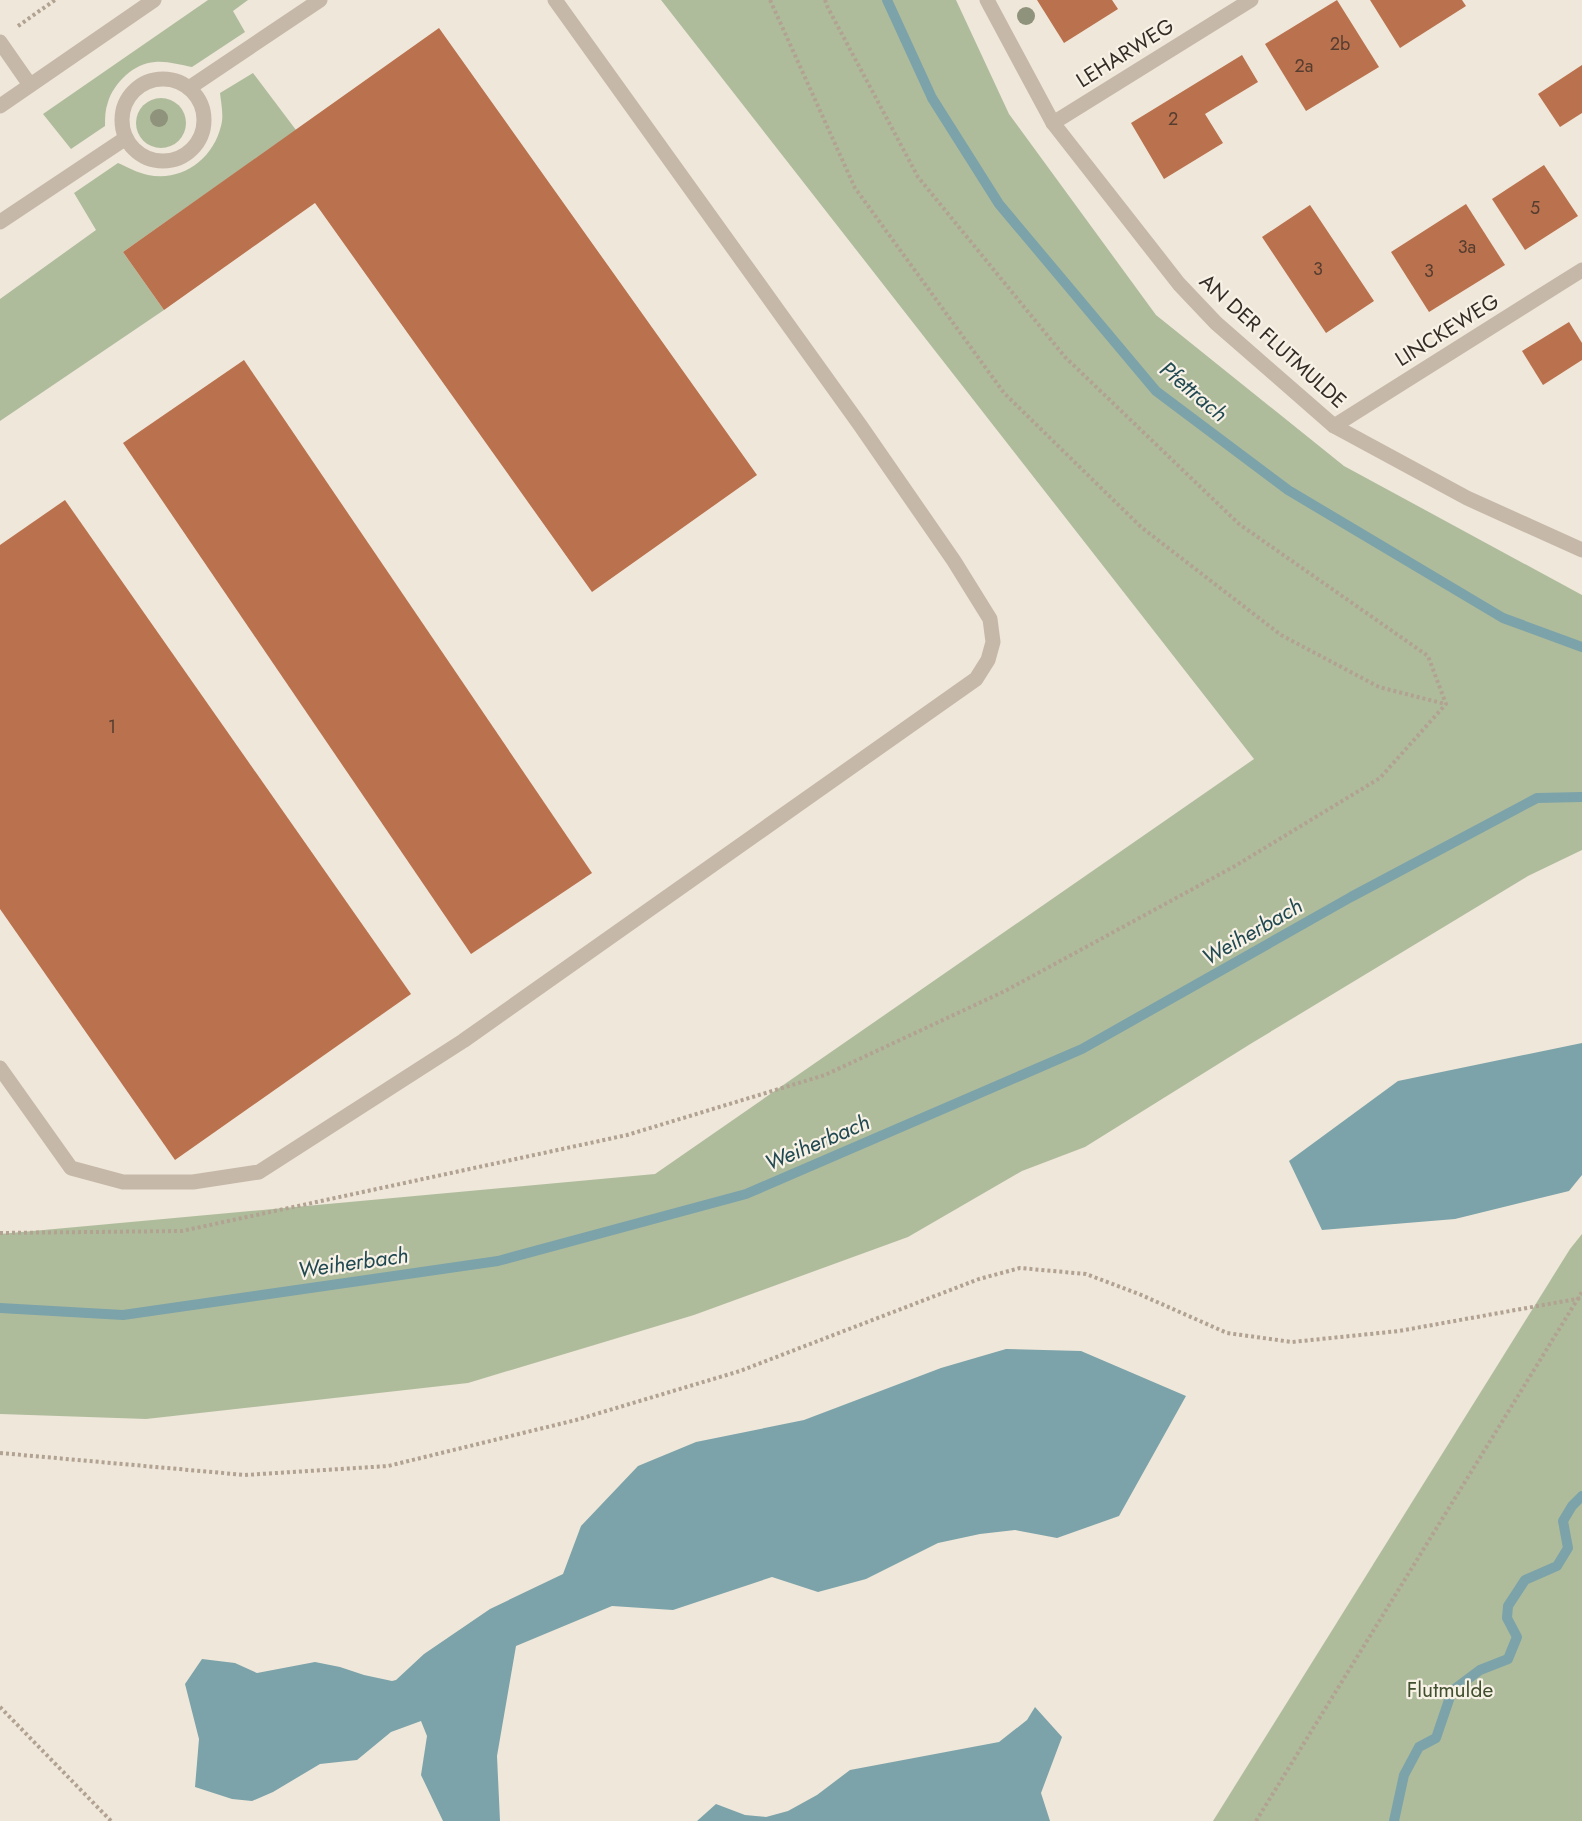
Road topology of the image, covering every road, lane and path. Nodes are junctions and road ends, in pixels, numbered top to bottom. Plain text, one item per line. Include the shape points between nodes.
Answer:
1 (55, 0) edge
2 (154, 0) edge
3 (320, 0) edge
4 (555, 0) edge
5 (770, 0) edge
6 (825, 0) edge
7 (987, 0) edge
8 (1251, 0) edge
9 (5, 37) edge
10 (30, 85) junction
11 (189, 88) junction
12 (0, 106) edge
13 (1053, 123) junction
14 (126, 138) junction
15 (0, 222) edge
16 (1582, 270) edge
17 (1334, 426) junction
18 (1582, 550) edge
19 (1446, 704) junction
20 (0, 1068) edge
21 (0, 1233) edge
22 (1582, 1292) edge
23 (1580, 1298) edge
24 (0, 1453) edge
25 (0, 1707) edge
26 (111, 1821) edge
27 (1256, 1821) edge

1 - 9 path
2 - 10 street
3 - 11 street
4 - 20 street via 954,561 990,619 993,642 988,660 976,679 473,1034 259,1172 193,1182 123,1182 71,1168
5 - 19 path via 855,188 1004,393 1141,527 1281,635 1379,687
6 - 19 path via 918,177 1065,357 1239,524 1428,656
7 - 13 street, AN DER FLUTMULDE
8 - 13 street, LEHARWEG
9 - 10 street
10 - 12 street
11 - 14 street via 164,79 138,88 123,111
11 - 14 street via 204,110 204,124 198,142 184,156 164,161 144,157
13 - 17 street, AN DER FLUTMULDE via 1179,284 1216,323
14 - 15 street
16 - 17 street, LINCKEWEG
17 - 18 street, AN DER FLUTMULDE via 1467,498
19 - 21 path via 1380,778 1235,866 1005,991 825,1076 627,1135 182,1231
22 - 23 path
23 - 24 path via 1399,1331 1292,1342 1227,1333 1086,1275 1020,1268 979,1279 740,1371 576,1420 388,1466 245,1475
23 - 27 path
25 - 26 path

